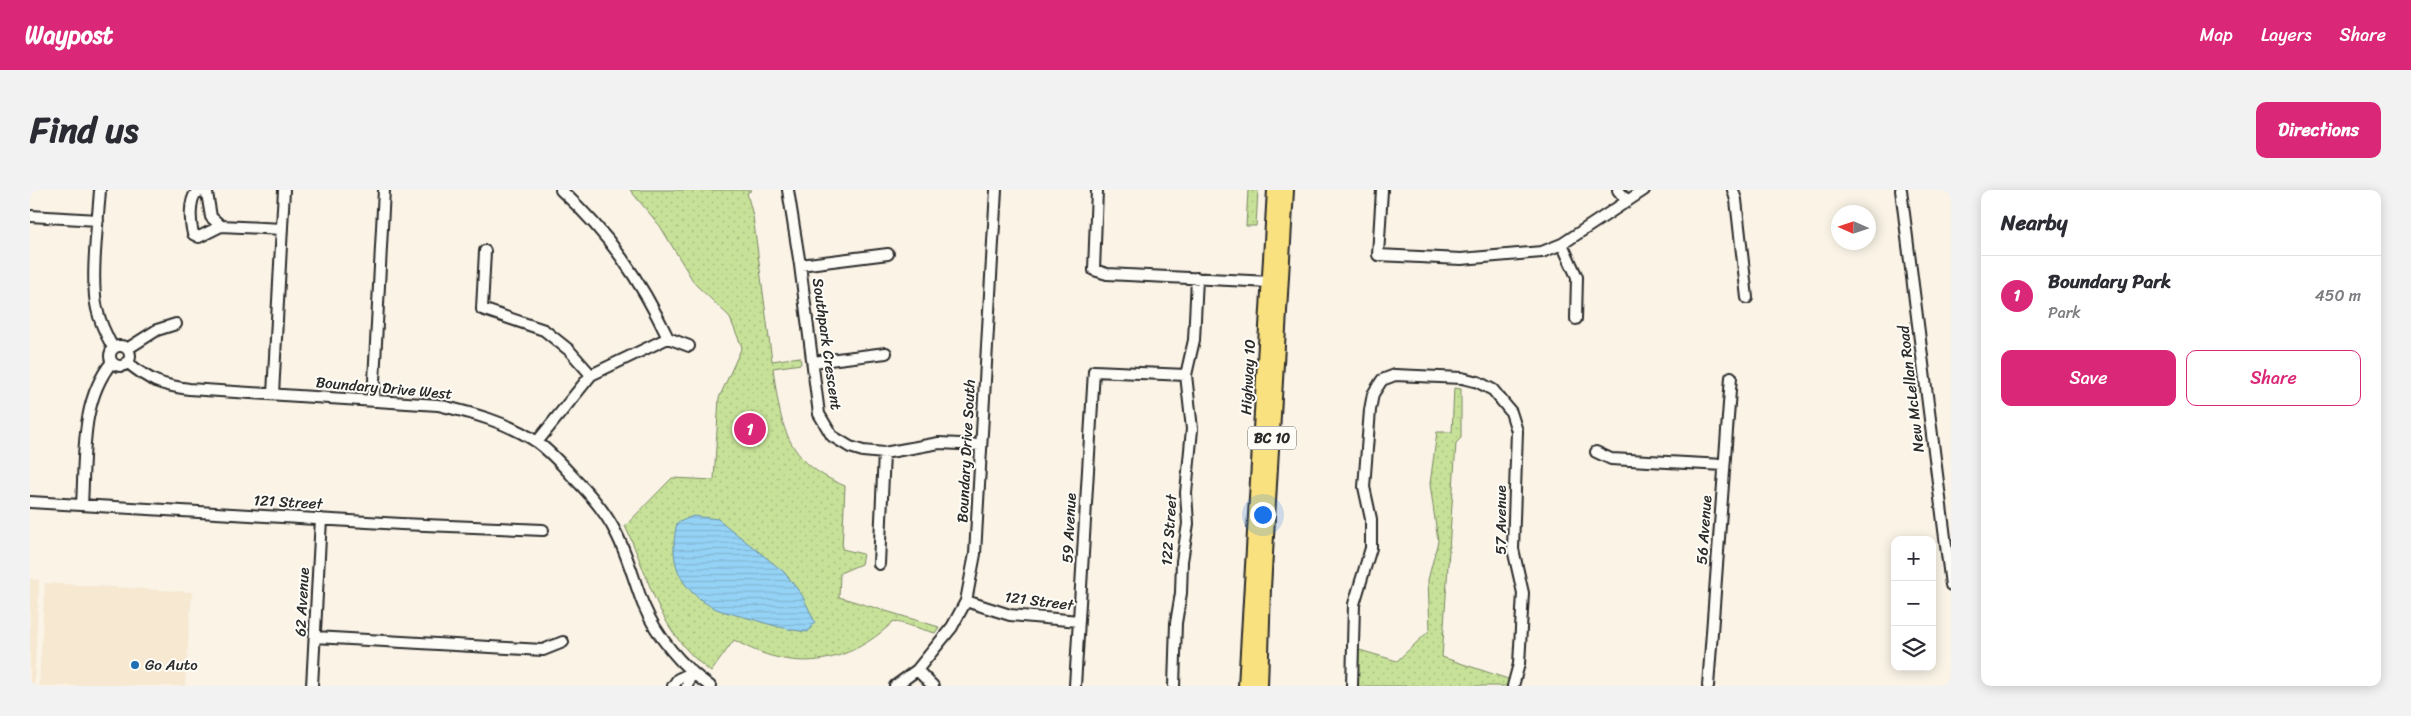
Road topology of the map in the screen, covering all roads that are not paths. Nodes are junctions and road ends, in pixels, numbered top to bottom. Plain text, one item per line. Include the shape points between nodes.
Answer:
1 (100, 190) edge
2 (284, 190) edge
3 (384, 190) edge
4 (561, 190) edge
5 (788, 190) edge
6 (996, 190) edge
7 (1097, 190) edge
8 (1275, 190) edge
9 (1286, 190) edge
10 (1382, 190) edge
11 (1618, 190) edge
12 (1644, 190) edge
13 (1734, 190) edge
14 (1901, 190) edge
15 (1627, 201) junction
16 (30, 216) edge
17 (98, 220) junction
18 (221, 226) dead end
19 (282, 229) junction
20 (1562, 244) junction
21 (485, 250) dead end
22 (888, 254) dead end
23 (800, 266) junction
24 (1197, 278) junction
25 (1270, 282) junction
26 (1747, 298) dead end
27 (1576, 319) dead end
28 (176, 324) dead end
29 (668, 338) junction
30 (689, 346) dead end
31 (113, 348) junction
32 (127, 349) junction
33 (886, 353) dead end
34 (112, 362) junction
35 (127, 362) junction
36 (813, 362) junction
37 (591, 375) junction
38 (1186, 375) junction
39 (1731, 377) dead end
40 (273, 394) junction
41 (373, 400) junction
42 (537, 442) junction
43 (982, 445) junction
44 (1596, 452) dead end
45 (884, 453) junction
46 (1724, 465) junction
47 (30, 502) edge
48 (82, 505) junction
49 (321, 520) junction
50 (544, 530) dead end
51 (879, 564) dead end
52 (1951, 585) edge
53 (966, 601) junction
54 (1079, 621) junction
55 (315, 637) junction
56 (564, 642) dead end
57 (917, 670) junction
58 (692, 673) junction
59 (312, 686) edge
60 (673, 686) edge
61 (687, 686) edge
62 (710, 686) edge
63 (895, 686) edge
64 (932, 686) edge
65 (1075, 686) edge
66 (1174, 686) edge
67 (1246, 686) edge
68 (1260, 686) edge
69 (1352, 686) edge
70 (1513, 686) edge
71 (1708, 686) edge

1 - 17 street
2 - 19 street
3 - 41 street
4 - 29 street via 590,216 635,274
5 - 23 street, Southpark Crescent
6 - 43 street, Boundary Drive South
7 - 24 street via 1094,270 1108,274
8 - 25 highway, Highway 10 / BC 10
9 - 68 highway, Highway 10 / BC 10
10 - 20 street via 1378,255 1461,259 1542,252
11 - 15 street
12 - 15 street
13 - 26 street
14 - 52 street, New McLellan Road
15 - 20 street
16 - 17 street
17 - 31 street via 96,308
18 - 19 street
19 - 40 street
20 - 27 street via 1577,278
21 - 37 street via 482,309 544,330 569,350
22 - 23 street
23 - 36 street, Southpark Crescent
24 - 25 street
24 - 38 street, 122 Street via 1194,340
25 - 67 highway, Highway 10 / BC 10
28 - 32 street via 157,330
29 - 30 street
29 - 37 street
31 - 32 street via 122,346
31 - 34 street via 110,353
32 - 35 street via 130,357
33 - 36 street
34 - 35 street via 117,365
34 - 48 street via 98,380 89,404
35 - 40 street, Boundary Drive West via 149,380 168,386
36 - 45 street, Southpark Crescent via 819,414 832,436 850,447
37 - 42 street
38 - 54 street, 59 Avenue via 1094,371
38 - 66 street, 122 Street via 1192,429 1186,493 1188,524 1176,623
39 - 46 street, 56 Avenue
40 - 41 street, Boundary Drive West
41 - 42 street, Boundary Drive West via 438,405 473,413
42 - 58 street, Boundary Drive West via 596,502 616,534 653,624
43 - 45 street, Southpark Crescent via 925,444
43 - 53 street, Boundary Drive South via 975,554
44 - 46 street via 1611,459
45 - 51 street
46 - 71 street, 56 Avenue
47 - 48 street, 121 Street
48 - 49 street, 121 Street
49 - 50 street, 121 Street
49 - 55 street, 62 Avenue
53 - 54 street, 121 Street via 1010,615
53 - 57 street, Boundary Drive South via 952,627
54 - 65 street, 59 Avenue
55 - 56 street via 543,650
55 - 59 street, 62 Avenue
57 - 63 street, Boundary Drive South
57 - 64 street
58 - 60 street via 678,679
58 - 61 street
58 - 62 street
69 - 70 street, 57 Avenue via 1354,604 1371,548 1371,519 1364,487 1370,410 1373,394 1382,380 1395,375 1462,378 1478,382 1493,390 1511,412 1517,431 1513,549 1523,592 1519,664

